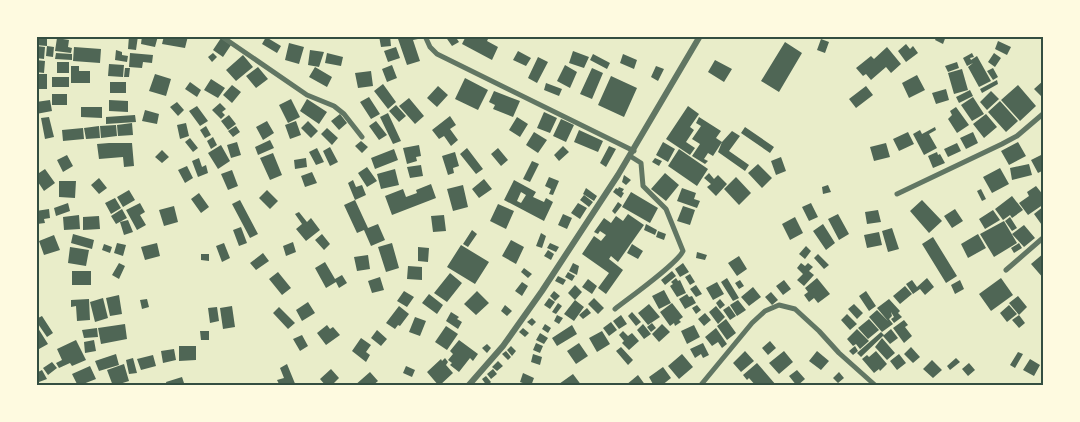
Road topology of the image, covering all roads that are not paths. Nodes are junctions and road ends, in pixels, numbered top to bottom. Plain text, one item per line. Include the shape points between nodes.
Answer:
1 (221, 36) edge
2 (426, 36) edge
3 (700, 36) edge
4 (1044, 113) edge
5 (362, 136) dead end
6 (632, 153) junction
7 (897, 194) dead end
8 (1044, 237) edge
9 (1006, 270) dead end
10 (616, 309) dead end
11 (468, 386) edge
12 (700, 386) edge
13 (876, 386) edge

1 - 5 street via 307,95 334,106
2 - 6 street via 436,54
3 - 6 street
4 - 7 street via 1017,136
6 - 10 street via 641,163 643,186 666,208 683,251
6 - 11 street via 542,291 503,346
8 - 9 street
12 - 13 street via 752,323 765,311 779,305 795,309

